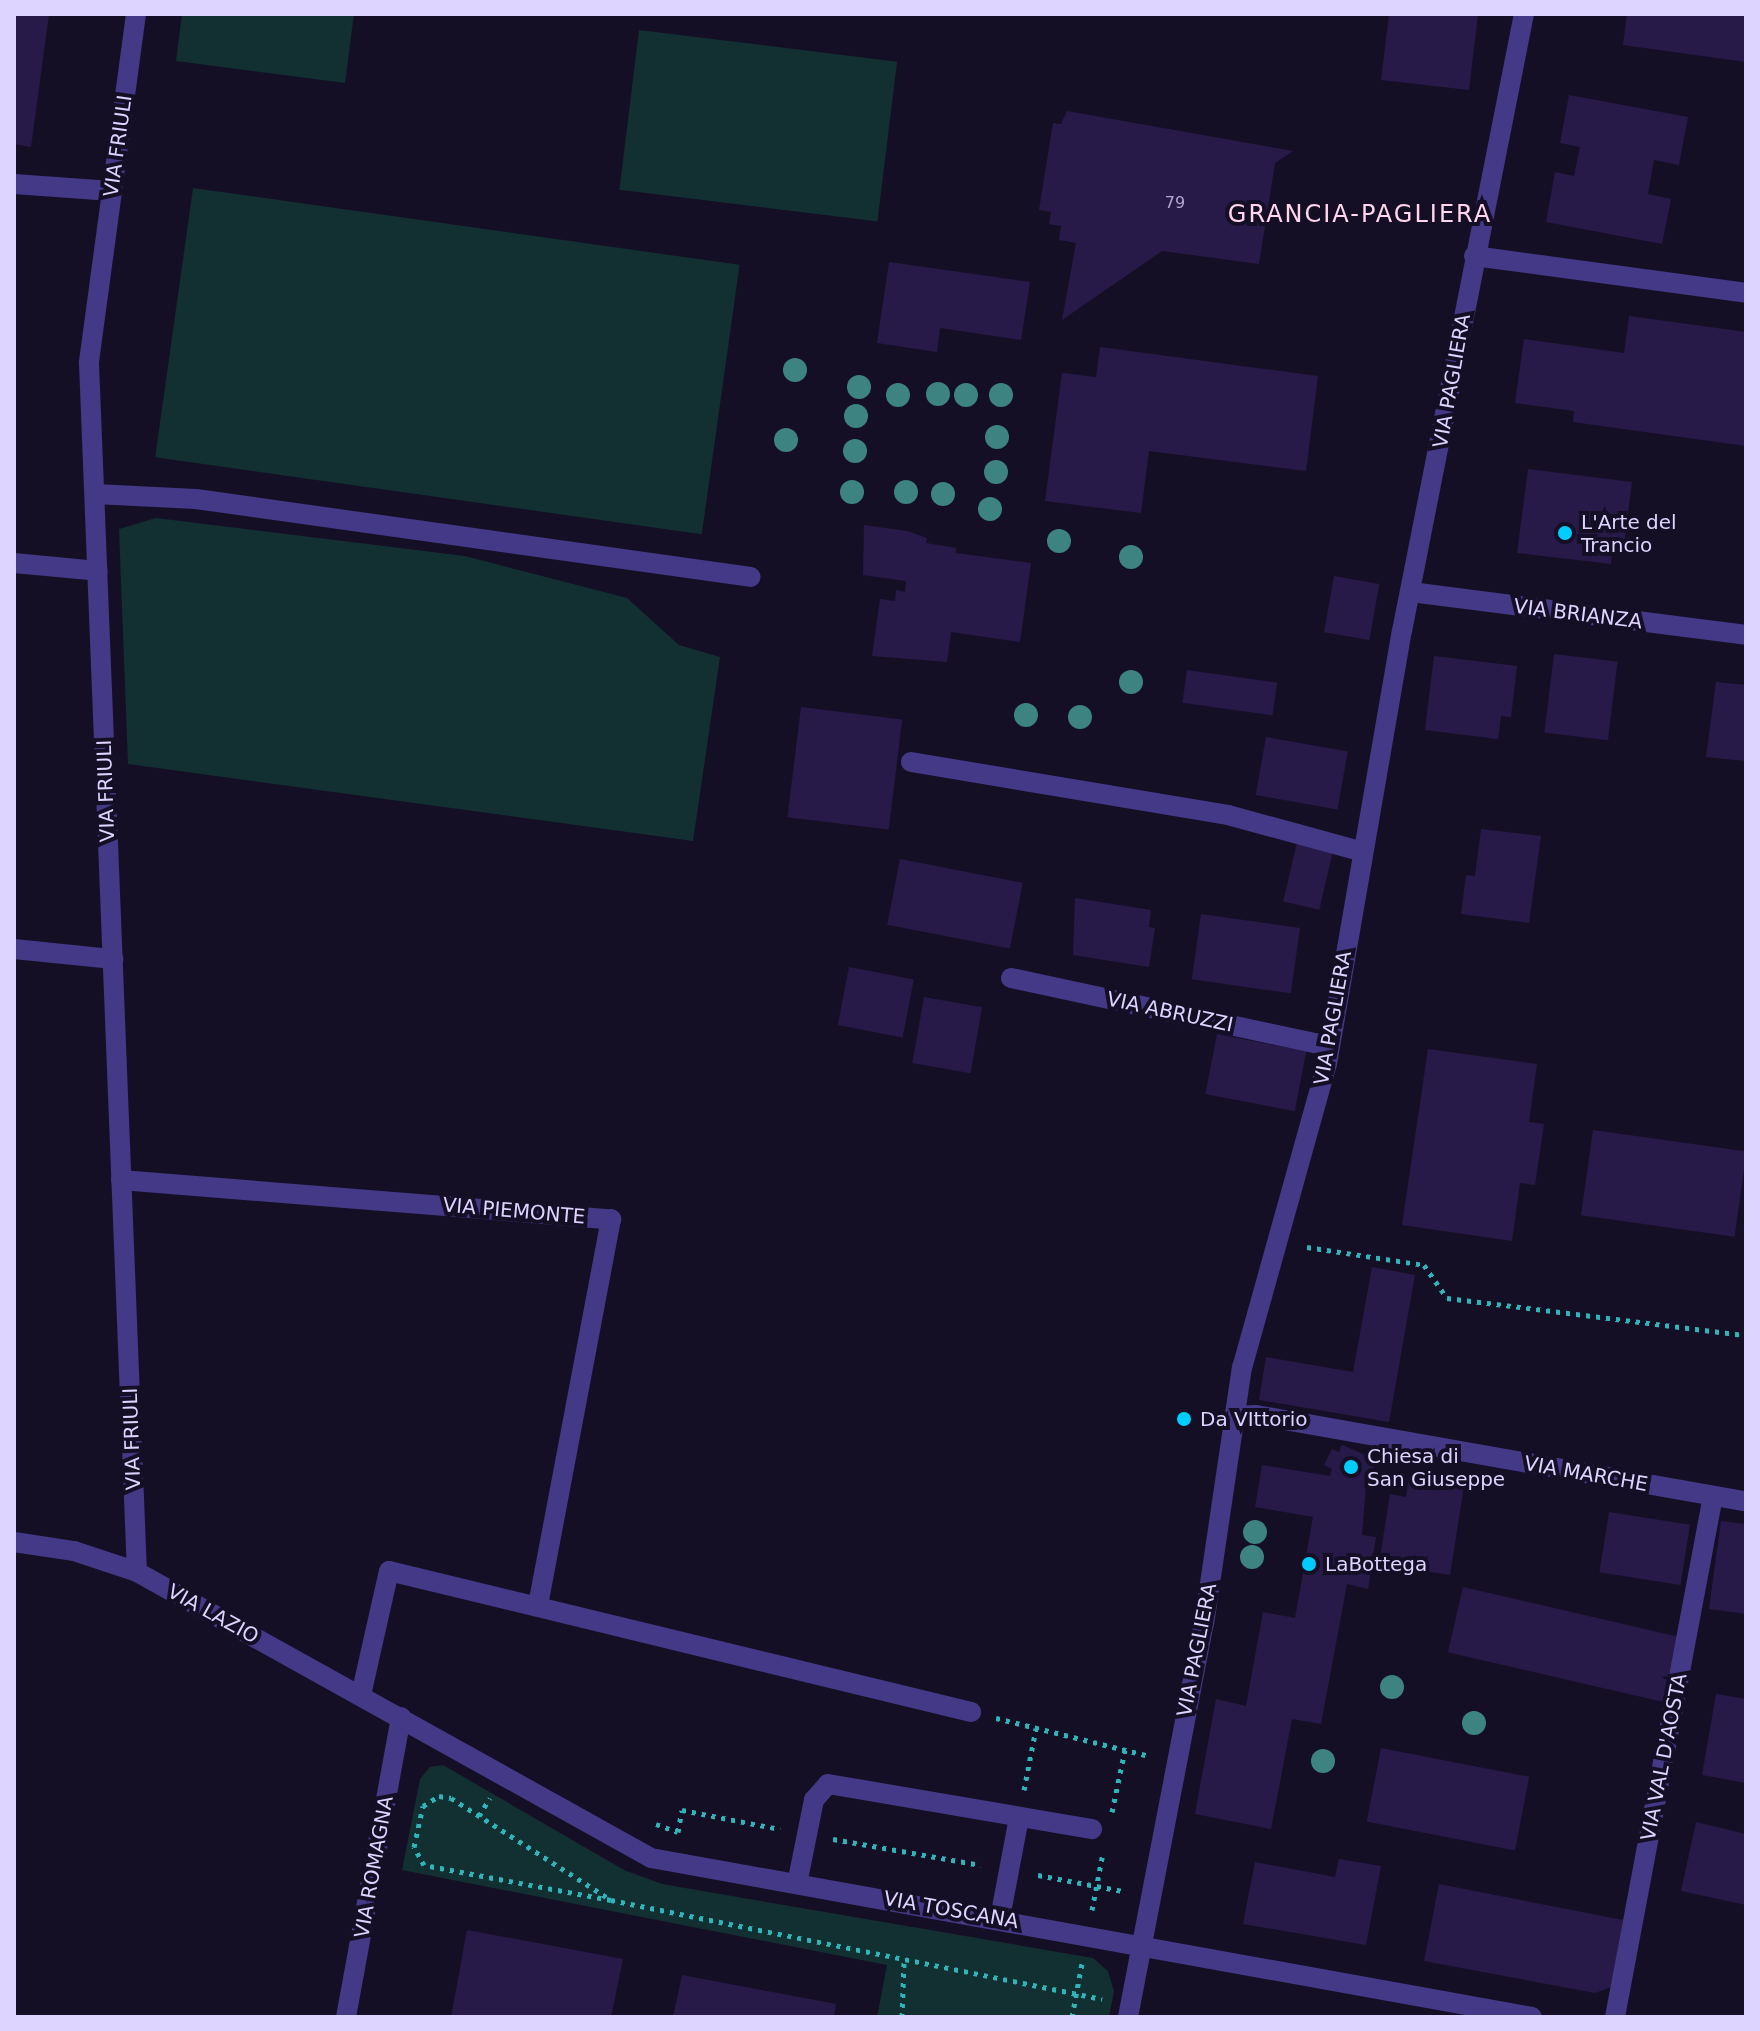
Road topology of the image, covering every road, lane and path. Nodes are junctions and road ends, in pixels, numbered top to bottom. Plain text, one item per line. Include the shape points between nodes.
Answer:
1 (136, 14) edge
2 (1524, 14) edge
3 (14, 184) edge
4 (112, 191) junction
5 (1474, 256) junction
6 (1746, 293) edge
7 (95, 494) junction
8 (14, 563) edge
9 (98, 571) junction
10 (751, 577) dead end
11 (1411, 592) junction
12 (1746, 635) edge
13 (911, 762) dead end
14 (1363, 852) junction
15 (14, 949) edge
16 (113, 959) junction
17 (1011, 978) dead end
18 (1329, 1046) junction
19 (121, 1180) junction
20 (1294, 1245) dead end
21 (1746, 1335) edge
22 (1237, 1416) junction
23 (1713, 1496) junction
24 (1746, 1501) edge
25 (14, 1542) edge
26 (137, 1572) junction
27 (538, 1605) junction
28 (361, 1695) junction
29 (971, 1712) joint
30 (401, 1717) junction
31 (1036, 1728) junction
32 (1175, 1762) junction
33 (492, 1794) dead end
34 (479, 1816) junction
35 (1019, 1817) junction
36 (652, 1823) dead end
37 (1092, 1829) dead end
38 (807, 1834) junction
39 (1009, 1870) junction
40 (797, 1884) junction
41 (1151, 1896) junction
42 (611, 1900) junction
43 (1000, 1918) junction
44 (1142, 1944) junction
45 (904, 1961) junction
46 (1129, 2010) edge
47 (346, 2017) edge
48 (902, 2017) edge
49 (1532, 2017) edge
50 (1615, 2017) edge

1 - 4 street, VIA FRIULI
2 - 5 street, VIA PAGLIERA
3 - 4 street
4 - 7 street, VIA FRIULI via 89,363
5 - 6 street
5 - 11 street, VIA PAGLIERA
7 - 9 street, VIA FRIULI
7 - 10 street via 196,499
8 - 9 street
9 - 16 street, VIA FRIULI
11 - 12 street, VIA BRIANZA
11 - 14 street, VIA PAGLIERA
13 - 14 street via 1228,815
14 - 18 street, VIA PAGLIERA
15 - 16 street
16 - 19 street, VIA FRIULI
17 - 18 street, VIA ABRUZZI
18 - 22 street, VIA PAGLIERA via 1303,1162 1248,1343
19 - 26 street, VIA FRIULI
19 - 27 street, VIA PIEMONTE via 611,1219
20 - 21 path via 1424,1265 1447,1298
22 - 23 street, VIA MARCHE via 1256,1415
22 - 32 street, VIA PAGLIERA via 1204,1624
23 - 24 street, VIA MARCHE
23 - 50 street, VIA VAL D'AOSTA
25 - 26 street, VIA LAZIO via 74,1551
26 - 28 street, VIA LAZIO
27 - 28 street via 389,1571
27 - 29 street
28 - 30 street, VIA LAZIO
29 - 31 path
30 - 40 street, VIA TOSCANA via 651,1858
30 - 47 street, VIA ROMAGNA
31 - 32 path
31 - 35 path
32 - 41 street, VIA PAGLIERA
33 - 34 path
34 - 42 path
34 - 42 path via 451,1798 430,1799 423,1806 417,1858 424,1865
35 - 37 street
35 - 38 street via 828,1784 814,1800
35 - 39 street
36 - 38 path via 678,1832 682,1810
38 - 39 path
38 - 40 street
39 - 41 path
39 - 43 street
40 - 43 street, VIA TOSCANA
41 - 44 street, VIA PAGLIERA
42 - 45 path
43 - 44 street, VIA TOSCANA
44 - 46 street, VIA PAGLIERA
44 - 49 street, VIA TOSCANA
45 - 46 path
45 - 48 path

